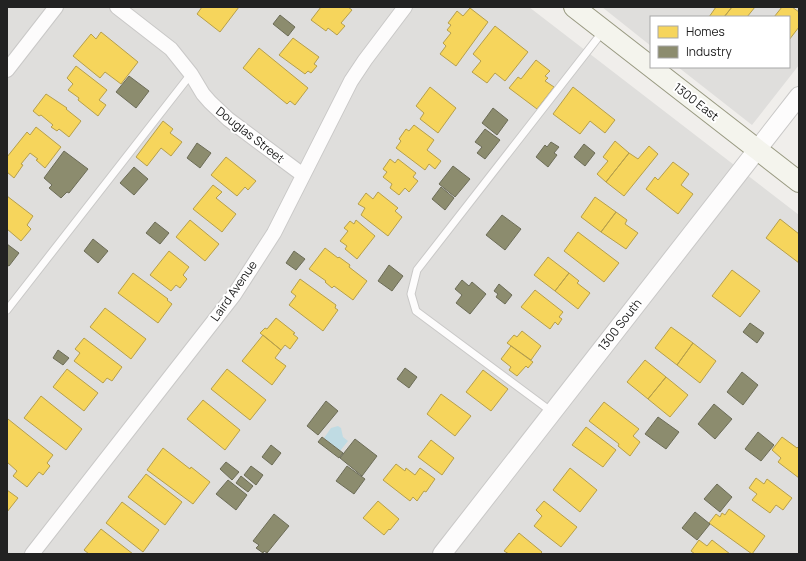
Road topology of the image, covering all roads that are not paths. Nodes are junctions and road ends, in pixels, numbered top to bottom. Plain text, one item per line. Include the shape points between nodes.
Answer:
1 (56, 7) edge
2 (117, 7) edge
3 (405, 7) edge
4 (574, 7) edge
5 (604, 30) junction
6 (650, 66) edge
7 (652, 68) edge
8 (7, 70) edge
9 (191, 74) junction
10 (799, 96) edge
11 (757, 150) junction
12 (303, 175) junction
13 (799, 182) edge
14 (7, 310) edge
15 (552, 413) junction
16 (32, 554) edge
17 (442, 554) edge

1 - 8 street
2 - 9 street, Douglas Street via 171,49
3 - 12 street, Laird Avenue via 351,81
4 - 5 main road, 1300 East
5 - 6 main road, 1300 East
5 - 15 lane via 417,270 411,294 416,311
7 - 11 main road, 1300 East
9 - 12 street, Douglas Street via 203,94 218,110
9 - 14 lane
10 - 11 street, 1300 South
11 - 13 main road, 1300 East
11 - 15 street, 1300 South
12 - 16 street, Laird Avenue via 274,233 234,295
15 - 17 street, 1300 South

